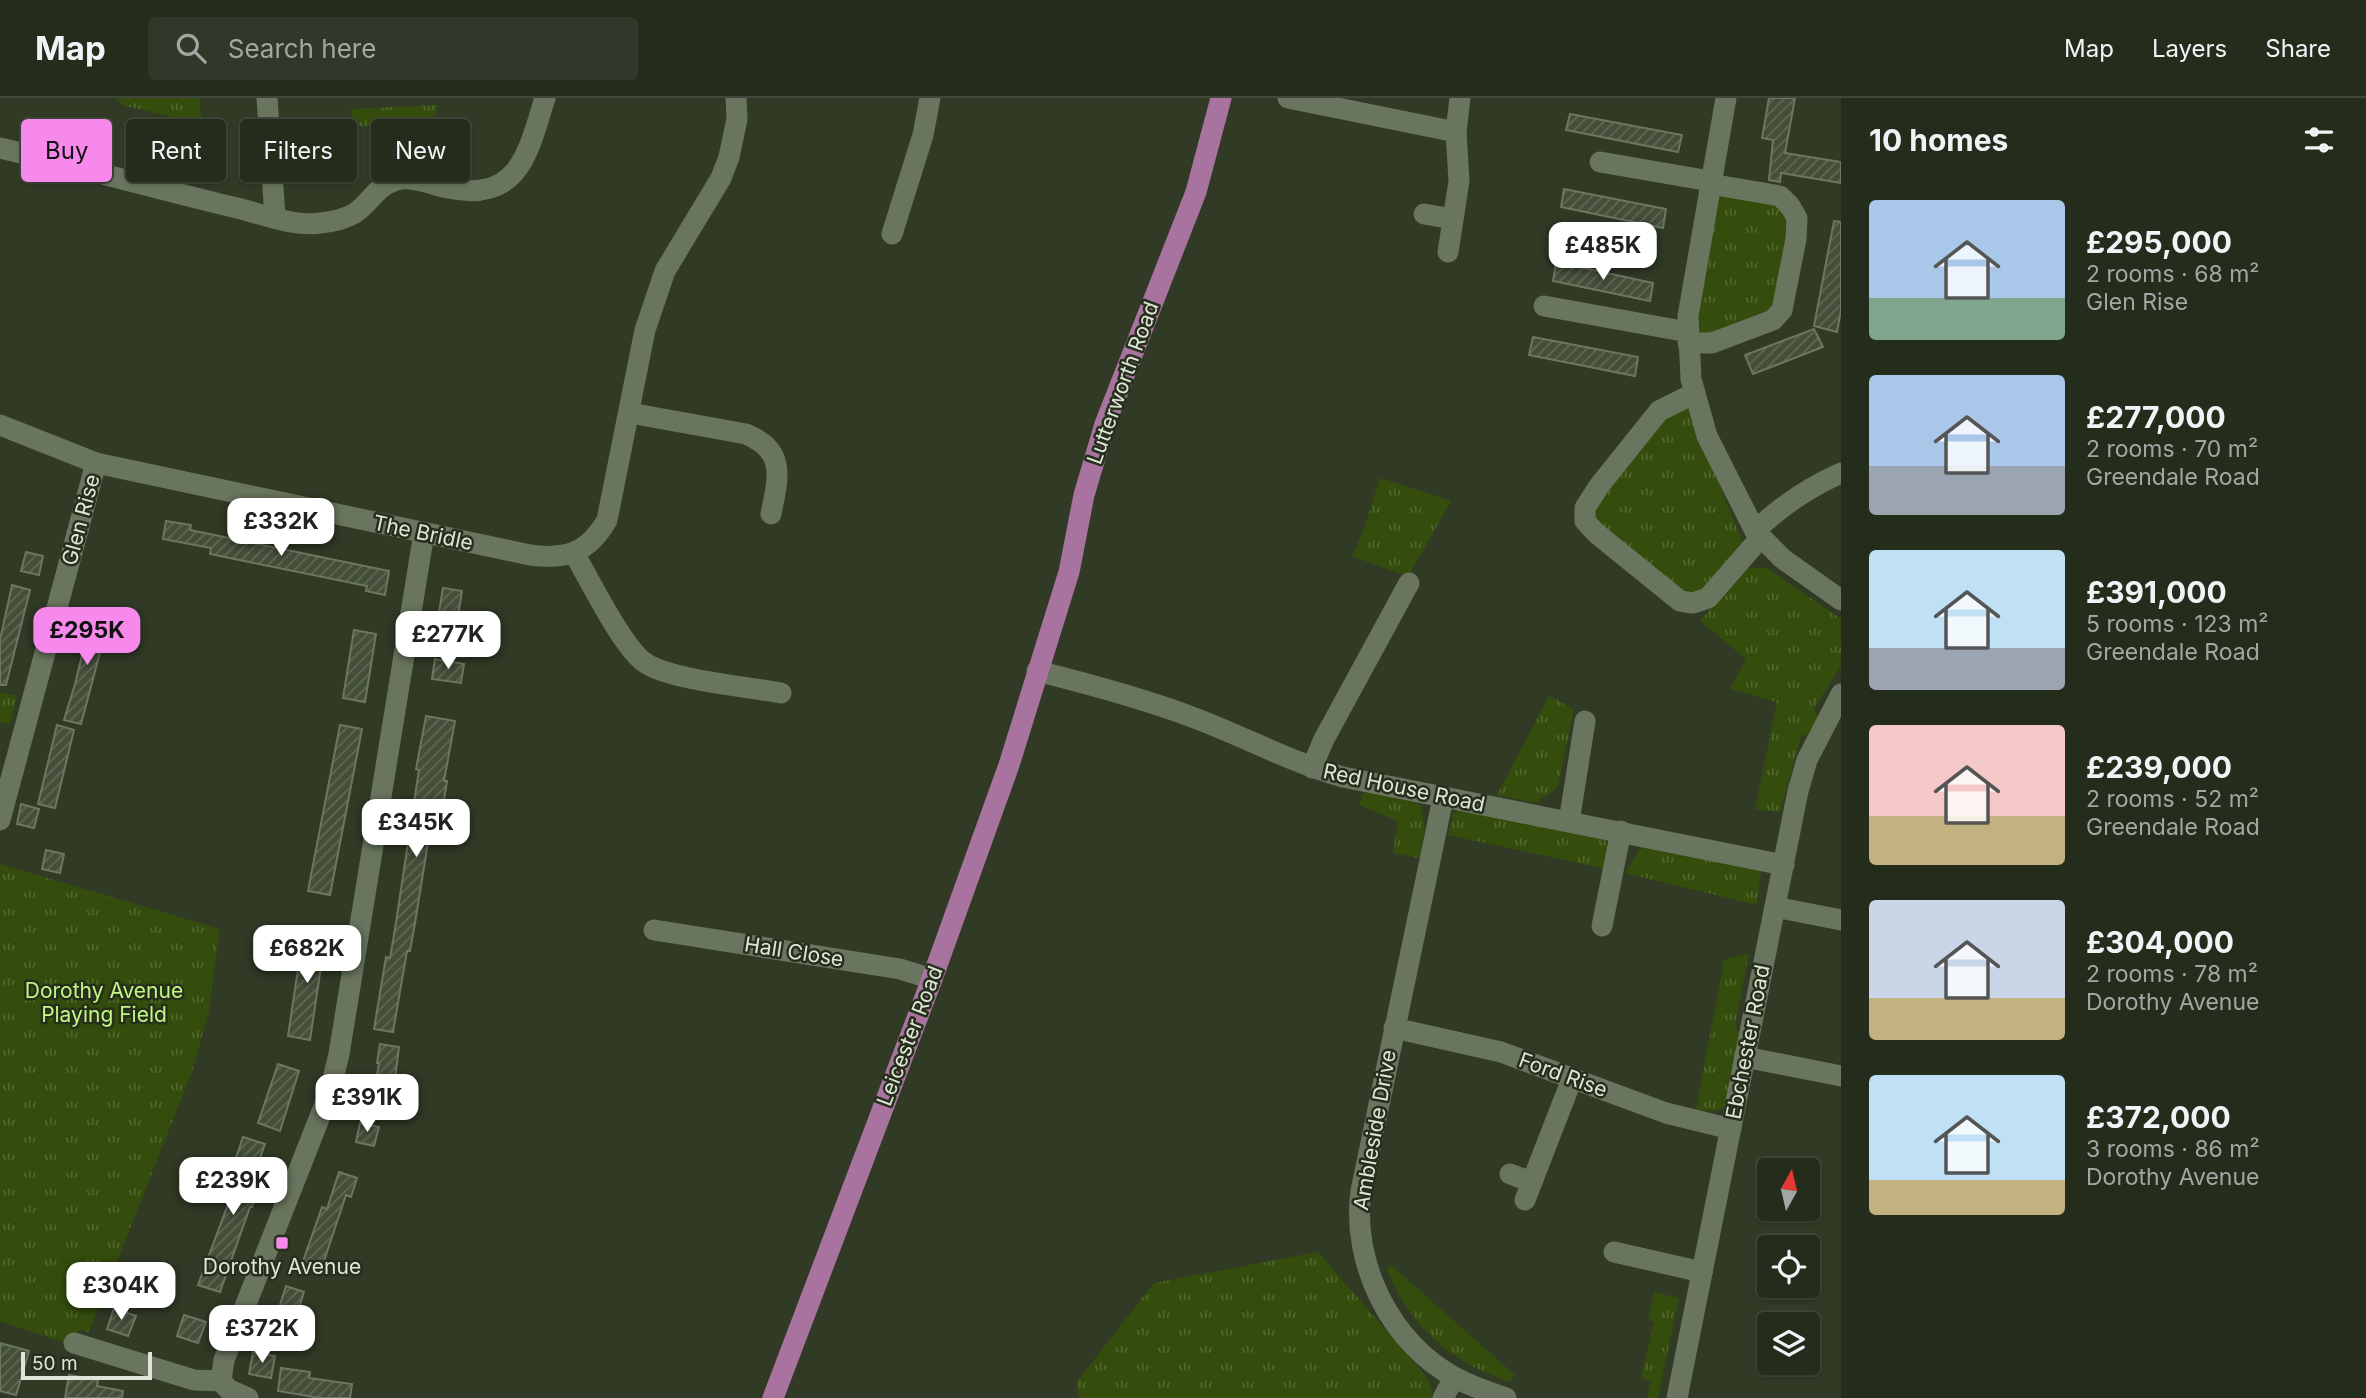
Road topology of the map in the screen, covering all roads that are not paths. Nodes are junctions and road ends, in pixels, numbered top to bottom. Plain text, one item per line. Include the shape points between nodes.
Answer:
1 (267, 98) edge
2 (545, 98) edge
3 (736, 98) edge
4 (930, 98) edge
5 (1221, 98) edge
6 (1288, 98) edge
7 (1460, 98) edge
8 (1726, 98) edge
9 (1456, 132) junction
10 (0, 148) edge
11 (1600, 162) dead end
12 (1710, 183) junction
13 (1424, 214) dead end
14 (275, 217) junction
15 (1453, 219) junction
16 (892, 234) dead end
17 (1448, 252) dead end
18 (1544, 306) dead end
19 (1688, 338) junction
20 (1695, 393) junction
21 (630, 412) junction
22 (0, 425) edge
23 (96, 463) junction
24 (1841, 473) edge
25 (771, 514) dead end
26 (424, 533) junction
27 (1758, 534) junction
28 (573, 553) junction
29 (1409, 583) dead end
30 (1841, 600) edge
31 (1037, 671) junction
32 (781, 693) dead end
33 (1841, 694) edge
34 (1585, 721) dead end
35 (1312, 768) junction
36 (1443, 798) junction
37 (0, 820) edge
38 (1569, 822) junction
39 (1621, 831) junction
40 (1784, 865) junction
41 (1775, 907) junction
42 (1841, 920) edge
43 (1602, 926) dead end
44 (654, 930) dead end
45 (932, 979) junction
46 (1394, 1028) junction
47 (1745, 1057) junction
48 (1841, 1076) edge
49 (1572, 1079) junction
50 (1731, 1129) junction
51 (1510, 1174) dead end
52 (1614, 1252) dead end
53 (1702, 1272) junction
54 (74, 1343) dead end
55 (1454, 1377) junction
56 (222, 1381) junction
57 (248, 1398) edge
58 (773, 1398) edge
59 (1443, 1398) edge
60 (1506, 1398) edge
61 (1677, 1398) edge

1 - 14 street
2 - 14 street via 524,159 511,178 495,187 477,191 411,178 388,184 340,220 317,224
3 - 21 street via 737,119 721,178 664,271 645,330
4 - 16 street
5 - 31 main road, Lutterworth Road via 1196,192 1105,424 1084,495 1069,572
6 - 9 street
7 - 9 street
8 - 12 street
9 - 15 street via 1459,181
10 - 14 street
11 - 12 street
12 - 19 street
12 - 19 street via 1780,196 1797,218 1796,239 1782,310 1773,320 1712,343
13 - 15 street
15 - 17 street
18 - 19 street
19 - 20 street
20 - 27 street via 1707,436
20 - 27 street via 1659,411 1599,486 1585,508 1585,521 1680,601 1693,603 1708,598
21 - 25 street via 760,440 772,450 777,464
21 - 28 street via 607,520 598,535
22 - 23 street, The Bridle
23 - 26 street, The Bridle
23 - 37 street, Glen Rise
24 - 27 street via 1772,515
26 - 28 street, The Bridle via 552,558
26 - 56 street via 339,1054 330,1091 224,1360
27 - 30 street via 1783,559
28 - 32 street via 629,645 645,663 670,674
29 - 35 street
31 - 35 street, Red House Road via 1193,717
31 - 45 main road, Leicester Road via 1009,765
33 - 40 street, Ebchester Road via 1807,760
34 - 38 street
35 - 36 street, Red House Road
36 - 38 street, Red House Road
36 - 46 street, Ambleside Drive
38 - 39 street, Red House Road
39 - 40 street, Red House Road
39 - 43 street
40 - 41 street, Ebchester Road
41 - 42 street
41 - 47 street, Ebchester Road
44 - 45 street, Hall Close via 900,969
45 - 58 main road, Leicester Road
46 - 49 street, Ford Rise via 1474,1044
46 - 55 street, Ambleside Drive via 1361,1191 1360,1229 1371,1280 1391,1316 1420,1352
47 - 48 street
47 - 50 street, Ebchester Road
49 - 50 street, Ford Rise
49 - 51 street via 1528,1191
50 - 53 street, Ebchester Road
52 - 53 street
53 - 61 street, Ebchester Road
54 - 56 street via 194,1380
55 - 59 street
55 - 60 street, Ambleside Drive
56 - 57 street

